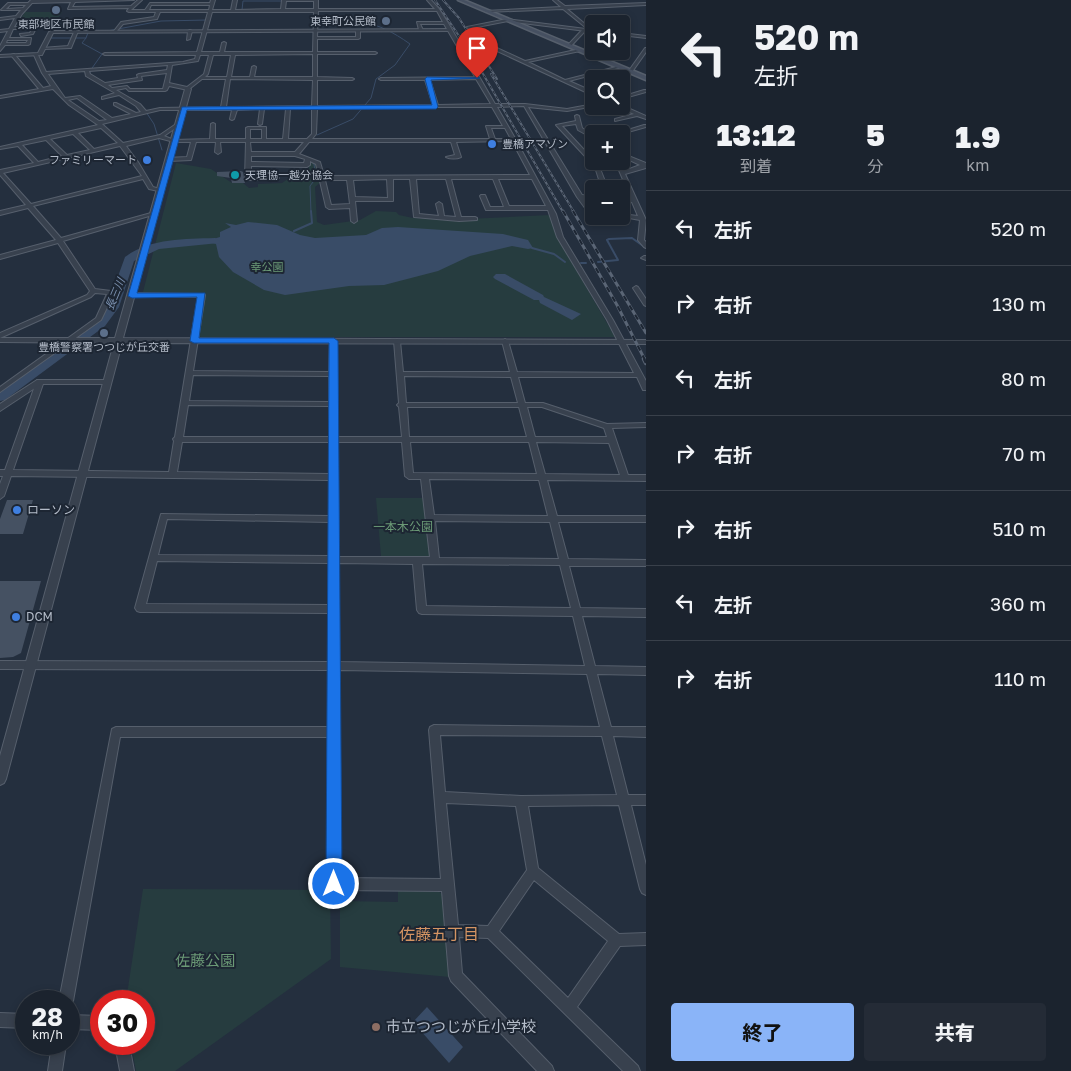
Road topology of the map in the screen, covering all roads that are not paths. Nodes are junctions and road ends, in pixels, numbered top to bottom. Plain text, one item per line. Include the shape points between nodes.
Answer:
1 (132, 0) edge
2 (140, 0) edge
3 (236, 0) edge
4 (316, 0) edge
5 (430, 0) edge
6 (460, 0) edge
7 (555, 0) edge
8 (74, 1) edge
9 (31, 2) edge
10 (213, 2) edge
11 (171, 4) junction
12 (189, 4) junction
13 (646, 4) edge
14 (396, 5) dead end
15 (132, 7) junction
16 (564, 8) junction
17 (24, 9) junction
18 (147, 10) junction
19 (159, 10) junction
20 (168, 10) junction
21 (187, 10) junction
22 (210, 10) junction
23 (233, 10) junction
24 (283, 10) junction
25 (316, 10) junction
26 (397, 10) junction
27 (438, 10) junction
28 (488, 11) junction
29 (18, 17) junction
30 (0, 19) edge
31 (507, 20) junction
32 (38, 23) dead end
33 (446, 23) junction
34 (585, 26) edge
35 (35, 28) junction
36 (11, 29) junction
37 (421, 30) junction
38 (450, 30) junction
39 (585, 30) edge
40 (0, 31) edge
41 (76, 31) junction
42 (116, 31) junction
43 (190, 31) junction
44 (205, 31) junction
45 (316, 31) junction
46 (358, 31) junction
47 (585, 33) edge
48 (630, 35) edge
49 (7, 37) junction
50 (646, 37) edge
51 (316, 38) junction
52 (188, 39) dead end
53 (224, 43) dead end
54 (3, 44) junction
55 (258, 44) dead end
56 (144, 45) dead end
57 (247, 46) dead end
58 (569, 46) junction
59 (119, 47) dead end
60 (44, 48) junction
61 (646, 49) edge
62 (0, 50) edge
63 (579, 50) junction
64 (316, 53) junction
65 (375, 53) dead end
66 (36, 54) junction
67 (105, 54) dead end
68 (115, 54) junction
69 (140, 54) junction
70 (198, 54) junction
71 (211, 54) junction
72 (222, 54) junction
73 (233, 54) junction
74 (245, 54) junction
75 (256, 54) junction
76 (13, 55) junction
77 (0, 56) edge
78 (525, 62) junction
79 (170, 64) junction
80 (254, 67) dead end
81 (620, 67) junction
82 (87, 70) junction
83 (628, 70) edge
84 (169, 71) junction
85 (292, 71) dead end
86 (630, 71) joint
87 (44, 73) junction
88 (201, 78) junction
89 (477, 78) junction
90 (646, 78) edge
91 (227, 79) junction
92 (252, 79) junction
93 (292, 79) junction
94 (316, 79) junction
95 (352, 79) dead end
96 (381, 79) dead end
97 (427, 79) junction
98 (565, 81) junction
99 (167, 84) junction
100 (103, 85) junction
101 (55, 87) junction
102 (111, 89) junction
103 (188, 89) junction
104 (42, 90) junction
105 (585, 90) edge
106 (646, 91) edge
107 (118, 94) junction
108 (630, 95) edge
109 (0, 97) edge
110 (104, 98) dead end
111 (65, 99) junction
112 (130, 100) junction
113 (525, 105) junction
114 (436, 107) junction
115 (494, 107) junction
116 (585, 107) edge
117 (184, 108) junction
118 (223, 108) junction
119 (235, 108) junction
120 (262, 108) junction
121 (288, 108) junction
122 (316, 108) junction
123 (574, 109) junction
124 (630, 111) edge
125 (646, 111) edge
126 (144, 112) junction
127 (134, 114) junction
128 (637, 114) junction
129 (646, 118) edge
130 (232, 119) dead end
131 (111, 120) junction
132 (617, 120) dead end
133 (579, 122) junction
134 (180, 123) junction
135 (100, 124) junction
136 (213, 124) dead end
137 (260, 124) dead end
138 (646, 126) edge
139 (506, 127) junction
140 (630, 130) edge
141 (74, 132) junction
142 (585, 132) edge
143 (162, 136) junction
144 (47, 138) junction
145 (493, 140) junction
146 (514, 140) junction
147 (174, 141) junction
148 (194, 141) junction
149 (212, 141) junction
150 (218, 141) junction
151 (248, 141) junction
152 (264, 141) junction
153 (285, 141) junction
154 (307, 141) junction
155 (453, 141) junction
156 (20, 144) junction
157 (122, 144) junction
158 (0, 148) edge
159 (93, 150) junction
160 (218, 152) dead end
161 (585, 152) edge
162 (248, 154) junction
163 (296, 154) junction
164 (65, 156) junction
165 (449, 157) dead end
166 (630, 158) edge
167 (169, 159) junction
168 (307, 160) junction
169 (37, 163) junction
170 (646, 166) edge
171 (248, 167) junction
172 (3, 170) edge
173 (276, 170) dead end
174 (620, 170) edge
175 (622, 173) junction
176 (145, 176) junction
177 (448, 177) junction
178 (495, 177) junction
179 (533, 177) junction
180 (276, 178) dead end
181 (321, 178) junction
182 (350, 178) junction
183 (390, 178) junction
184 (413, 178) junction
185 (161, 191) junction
186 (483, 196) dead end
187 (580, 197) junction
188 (585, 197) edge
189 (351, 199) junction
190 (630, 201) edge
191 (636, 203) junction
192 (439, 204) dead end
193 (585, 204) edge
194 (30, 205) junction
195 (351, 206) junction
196 (507, 208) junction
197 (549, 208) junction
198 (646, 211) edge
199 (0, 213) edge
200 (153, 214) junction
201 (630, 217) edge
202 (442, 218) junction
203 (642, 218) junction
204 (459, 219) junction
205 (475, 219) dead end
206 (354, 221) dead end
207 (60, 241) junction
208 (646, 246) edge
209 (0, 257) edge
210 (636, 288) dead end
211 (93, 291) junction
212 (132, 296) junction
213 (646, 304) edge
214 (0, 336) edge
215 (0, 340) edge
216 (71, 340) junction
217 (119, 340) junction
218 (194, 341) junction
219 (334, 341) junction
220 (397, 341) junction
221 (505, 342) junction
222 (620, 342) junction
223 (646, 342) edge
224 (190, 372) junction
225 (514, 373) junction
226 (332, 374) junction
227 (399, 374) junction
228 (639, 375) junction
229 (0, 380) edge
230 (14, 381) junction
231 (40, 382) junction
232 (106, 382) junction
233 (646, 388) edge
234 (0, 390) edge
235 (184, 404) junction
236 (332, 404) junction
237 (401, 405) junction
238 (522, 406) junction
239 (0, 408) edge
240 (607, 426) junction
241 (646, 426) edge
242 (177, 439) junction
243 (404, 439) junction
244 (333, 440) junction
245 (531, 440) junction
246 (612, 440) junction
247 (4, 473) edge
248 (83, 474) junction
249 (173, 474) junction
250 (425, 476) junction
251 (333, 477) junction
252 (542, 478) junction
253 (625, 478) junction
254 (646, 478) edge
255 (0, 496) edge
256 (431, 518) junction
257 (553, 518) junction
258 (646, 518) edge
259 (333, 519) junction
260 (153, 558) junction
261 (417, 560) junction
262 (435, 560) junction
263 (333, 561) junction
264 (563, 562) junction
265 (646, 563) edge
266 (333, 609) junction
267 (576, 612) junction
268 (646, 613) edge
269 (0, 665) edge
270 (30, 665) junction
271 (334, 666) junction
272 (591, 670) junction
273 (646, 671) edge
274 (334, 732) junction
275 (606, 732) junction
276 (646, 732) edge
277 (0, 779) edge
278 (439, 797) junction
279 (623, 800) junction
280 (646, 800) edge
281 (521, 801) junction
282 (533, 871) junction
283 (448, 885) junction
284 (646, 889) edge
285 (452, 930) junction
286 (491, 932) junction
287 (646, 939) edge
288 (617, 940) junction
289 (68, 990) edge
290 (569, 1007) junction
291 (0, 1020) edge
292 (15, 1021) edge
293 (57, 1055) edge
294 (124, 1055) edge
295 (55, 1071) edge
296 (127, 1071) edge
297 (547, 1071) edge
298 (633, 1071) edge

1 - 8 street
2 - 15 street
3 - 23 street
4 - 24 street via 284,0
4 - 25 street
5 - 27 street
6 - 28 main road
7 - 16 street
8 - 9 street
8 - 15 street via 69,8
9 - 17 street
9 - 17 street via 8,4 3,10
10 - 12 street
10 - 22 street
11 - 12 street
11 - 18 street via 150,4
11 - 20 street
12 - 21 street
13 - 16 street
14 - 26 street
15 - 18 street via 129,10
16 - 28 street
16 - 34 street
17 - 29 street
18 - 19 street
19 - 20 street
19 - 42 street via 156,18 122,22
20 - 21 street
21 - 22 street
22 - 23 street
22 - 44 street
23 - 24 street
24 - 25 street
25 - 26 street
25 - 45 street
26 - 27 street
27 - 33 street
28 - 31 main road
29 - 30 street
29 - 36 street
31 - 39 street
31 - 58 main road
31 - 78 street via 469,27 483,43
32 - 35 street
33 - 37 street via 417,22
33 - 38 street
35 - 36 street
35 - 49 street via 30,35
36 - 40 street
36 - 49 street
37 - 38 street
37 - 46 street
38 - 89 street
41 - 42 street
41 - 60 street via 51,32
41 - 60 street via 70,47
42 - 43 street
43 - 44 street
43 - 52 street
44 - 45 street
44 - 70 street
45 - 46 street
45 - 51 street
46 - 51 street via 358,38
47 - 58 street
48 - 50 street
49 - 54 street
49 - 54 street via 30,39 28,44
51 - 64 street
53 - 72 street
54 - 62 street
55 - 75 street
56 - 69 street
57 - 74 street
58 - 63 main road
59 - 68 street
60 - 66 street
61 - 86 street
63 - 78 street
63 - 81 main road
64 - 65 street
64 - 75 street
64 - 94 street
66 - 76 street
66 - 87 street
67 - 68 street
68 - 69 street
69 - 70 street
70 - 71 street
70 - 79 street via 197,60
71 - 72 street
71 - 88 street via 206,74
72 - 73 street
73 - 74 street
73 - 91 street
74 - 75 street
76 - 77 street
76 - 104 street
78 - 98 street
79 - 82 street
79 - 84 street
80 - 92 street
81 - 83 main road
81 - 98 street
82 - 87 street
82 - 100 street via 88,75
84 - 99 street
84 - 100 street via 139,74 140,79
85 - 93 street
86 - 90 main road
87 - 101 street
88 - 91 street
88 - 103 street
89 - 97 street
89 - 115 street
91 - 92 street
91 - 118 street
92 - 93 street
93 - 94 street
94 - 95 street
94 - 122 street
96 - 97 street
97 - 114 street
98 - 105 street
99 - 102 street via 165,90
99 - 103 street
100 - 102 street
101 - 104 street
101 - 111 street
102 - 107 street
103 - 117 street
104 - 109 street
106 - 108 street
107 - 110 street
107 - 112 street
111 - 131 street via 78,97
111 - 135 street
112 - 126 street
112 - 127 street via 116,104
113 - 115 street
113 - 123 street
113 - 187 street
114 - 115 street
114 - 122 street
115 - 139 street
116 - 123 street
117 - 118 street
117 - 126 street
117 - 134 street
118 - 119 street
119 - 120 street
119 - 130 street
120 - 121 street
120 - 137 street
121 - 122 street
121 - 153 street
122 - 154 street via 314,134
123 - 133 street
124 - 128 street
125 - 128 street
126 - 127 street
127 - 131 street
128 - 129 street
128 - 132 street
131 - 135 street
133 - 142 street via 580,129
133 - 161 street via 558,125
134 - 143 street
134 - 147 street
135 - 141 street
135 - 157 street
136 - 149 street
138 - 140 street
139 - 145 street via 488,127
139 - 146 street
141 - 144 street
141 - 159 street
143 - 147 street
143 - 157 street
144 - 156 street
144 - 164 street
145 - 146 street
145 - 155 street
146 - 179 street
147 - 148 street
147 - 167 street
148 - 149 street
148 - 167 street via 189,159
149 - 150 street
150 - 151 street
150 - 160 street
151 - 152 street
151 - 152 street via 248,128 264,128
151 - 162 street
152 - 153 street
153 - 154 street
154 - 155 street
154 - 163 street
155 - 165 street via 458,157
156 - 158 street
156 - 169 street
157 - 159 street
157 - 176 street
159 - 164 street
162 - 163 street
162 - 171 street
163 - 168 street
164 - 169 street
166 - 170 street
167 - 185 street
168 - 171 street via 307,165
168 - 181 street via 318,163
169 - 172 street
170 - 175 street
171 - 173 street
171 - 180 street via 248,178
172 - 194 street
174 - 175 street
175 - 191 street
176 - 185 street via 151,188
176 - 194 street
177 - 178 street
177 - 184 street
177 - 204 street
178 - 179 street
178 - 196 street
179 - 197 street
181 - 182 street
181 - 195 street via 326,185 329,207
182 - 183 street
182 - 189 street
183 - 184 street
183 - 189 street via 391,200
184 - 202 street via 416,216
185 - 200 street
186 - 196 street via 488,209
187 - 188 street
187 - 193 street
189 - 195 street
190 - 191 street
191 - 198 street
191 - 203 street
192 - 202 street
194 - 199 street
194 - 207 street
195 - 206 street
196 - 197 street
197 - 222 street via 560,237
200 - 207 street
200 - 212 street
201 - 203 street
202 - 204 street
203 - 208 street via 640,240
204 - 205 street
207 - 209 street
207 - 211 street
210 - 213 street
211 - 214 street via 89,296
211 - 216 street via 112,293 99,318
212 - 217 street
212 - 218 street via 202,295
215 - 216 street
216 - 217 street
216 - 230 street
217 - 218 street
217 - 232 street
218 - 219 street
218 - 224 street
219 - 220 street
219 - 226 street
220 - 221 street
220 - 227 street
221 - 222 street
221 - 225 street
222 - 223 street
222 - 228 street
224 - 226 street
224 - 235 street
225 - 227 street
225 - 228 street
225 - 238 street
226 - 236 street
227 - 237 street
228 - 233 street
229 - 230 street
230 - 234 street
231 - 232 street
231 - 239 street
231 - 247 street
232 - 248 street
235 - 236 street
235 - 242 street
236 - 244 street
237 - 238 street
237 - 243 street
238 - 240 street via 543,405
238 - 245 street
240 - 241 street
240 - 246 street
242 - 244 street
242 - 249 street
243 - 244 street
243 - 245 street
243 - 250 street via 409,476
244 - 251 street
245 - 246 street
245 - 252 street
246 - 253 street
247 - 248 street
247 - 255 street
248 - 249 street
248 - 270 street
249 - 251 street
250 - 252 street
250 - 256 street
251 - 259 street
252 - 253 street
252 - 257 street
253 - 254 street
256 - 257 street
256 - 262 street
257 - 258 street
257 - 264 street
259 - 260 street via 164,516
259 - 263 street
260 - 263 street
260 - 266 street via 140,608
261 - 262 street
261 - 263 street
261 - 267 street via 422,610
262 - 264 street
263 - 266 street
264 - 265 street
264 - 267 street
266 - 271 street
267 - 268 street
267 - 272 street
269 - 270 street
270 - 271 street
270 - 277 street
271 - 272 street
271 - 274 street
272 - 273 street
272 - 275 street
274 - 283 street via 334,884
274 - 289 street via 116,732
275 - 276 street
275 - 278 street via 434,730
275 - 279 street
278 - 281 street
278 - 283 street
279 - 280 street
279 - 281 street
279 - 284 street
281 - 282 street
282 - 286 street
282 - 288 street
283 - 285 street
285 - 286 street
285 - 297 street via 456,976
286 - 290 street
287 - 288 street
288 - 290 street
290 - 298 street
291 - 292 street
293 - 295 street
294 - 296 street

